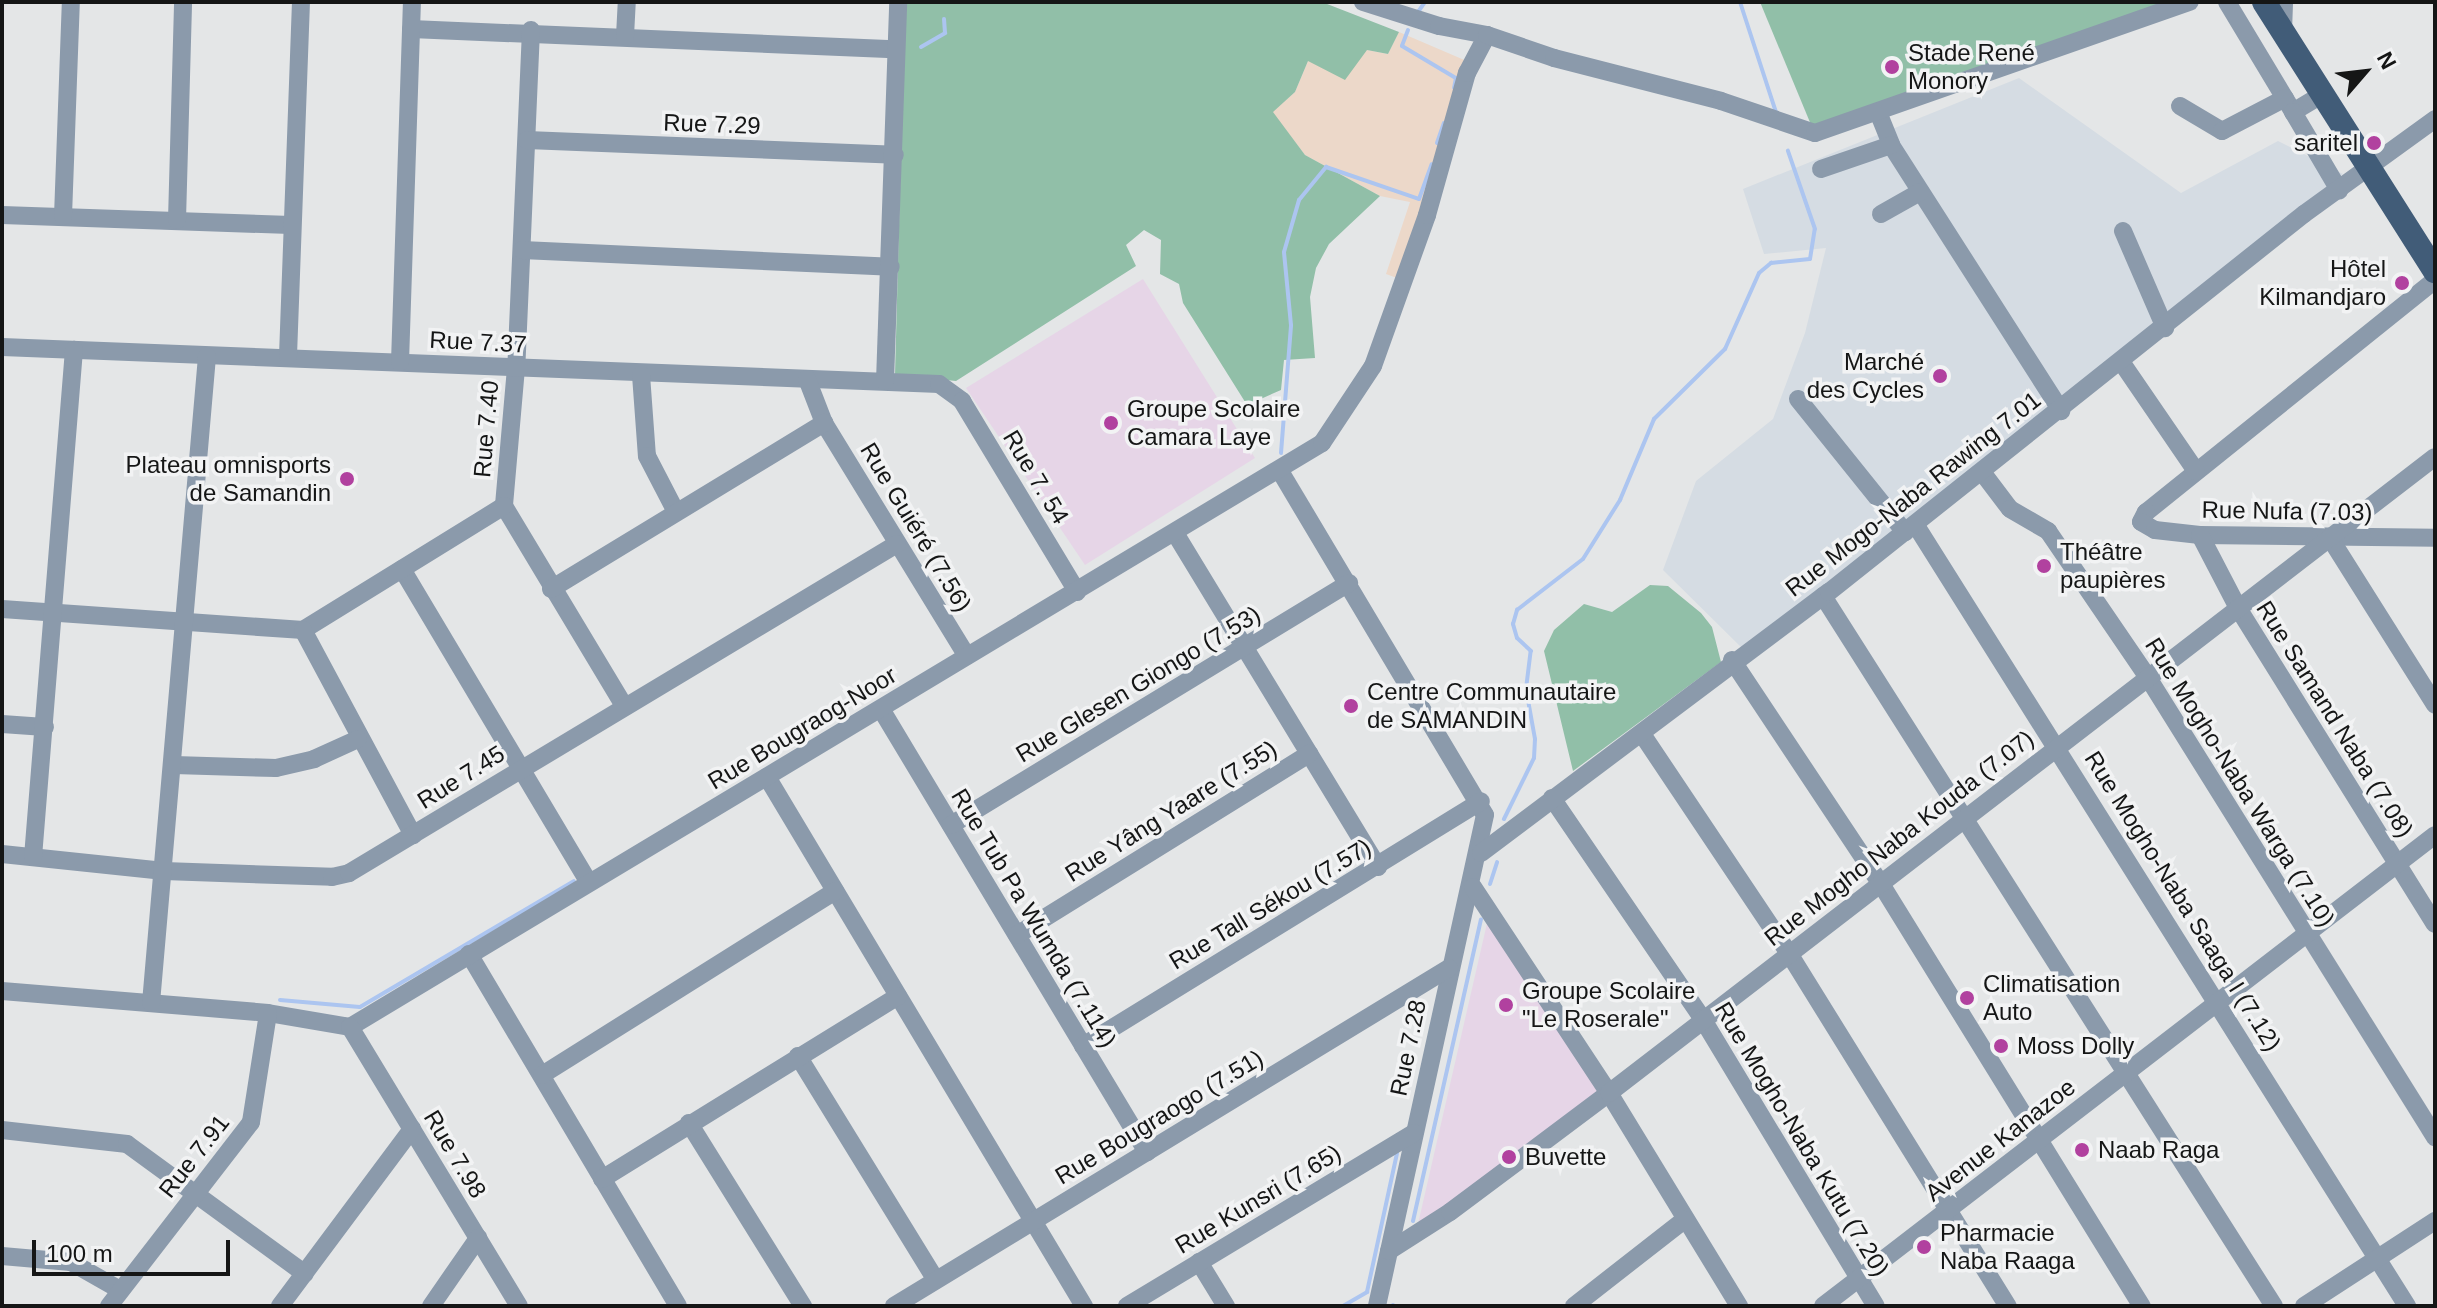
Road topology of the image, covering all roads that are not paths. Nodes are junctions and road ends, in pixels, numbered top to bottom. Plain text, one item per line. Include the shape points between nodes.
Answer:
1 (71, 2) edge
2 (183, 2) edge
3 (301, 2) edge
4 (412, 2) edge
5 (627, 2) edge
6 (898, 2) edge
7 (1363, 2) edge
8 (2190, 2) edge
9 (2227, 2) edge
10 (2264, 2) edge
11 (2284, 2) edge
12 (411, 29) junction
13 (531, 30) junction
14 (2283, 32) junction
15 (1487, 35) junction
16 (625, 36) junction
17 (894, 49) junction
18 (2323, 94) junction
19 (2289, 105) junction
20 (2180, 106) dead end
21 (1878, 112) junction
22 (2435, 119) edge
23 (527, 140) junction
24 (1891, 145) junction
25 (895, 155) junction
26 (2371, 168) junction
27 (1821, 169) dead end
28 (2339, 190) junction
29 (1920, 192) junction
30 (1881, 214) dead end
31 (2, 215) edge
32 (63, 216) junction
33 (177, 220) junction
34 (291, 225) junction
35 (2123, 231) dead end
36 (522, 250) junction
37 (891, 267) junction
38 (2435, 271) edge
39 (2435, 280) edge
40 (2165, 328) junction
41 (2, 347) edge
42 (74, 350) junction
43 (207, 356) junction
44 (288, 356) junction
45 (400, 362) junction
46 (2122, 363) junction
47 (516, 368) junction
48 (641, 375) junction
49 (807, 379) junction
50 (885, 381) junction
51 (951, 389) joint
52 (1798, 399) dead end
53 (2061, 411) junction
54 (824, 423) junction
55 (2435, 457) edge
56 (1280, 471) junction
57 (2196, 471) junction
58 (1982, 472) junction
59 (504, 506) junction
60 (676, 512) junction
61 (1910, 528) junction
62 (1175, 533) junction
63 (2200, 535) junction
64 (2333, 536) junction
65 (2435, 538) edge
66 (897, 544) junction
67 (402, 569) junction
68 (1349, 583) junction
69 (551, 589) junction
70 (1077, 592) junction
71 (1823, 596) junction
72 (2238, 608) junction
73 (2, 609) edge
74 (55, 613) junction
75 (188, 625) junction
76 (303, 630) junction
77 (1245, 648) junction
78 (967, 656) junction
79 (1732, 660) junction
80 (2147, 676) junction
81 (623, 704) junction
82 (2435, 705) edge
83 (881, 709) junction
84 (2, 724) edge
85 (45, 727) junction
86 (1642, 734) junction
87 (358, 739) junction
88 (2057, 744) junction
89 (1309, 754) junction
90 (174, 765) junction
91 (522, 768) junction
92 (767, 777) junction
93 (1552, 798) junction
94 (1481, 801) junction
95 (1963, 820) junction
96 (951, 825) junction
97 (413, 835) junction
98 (2435, 835) edge
99 (1481, 853) junction
100 (2, 854) edge
101 (33, 857) junction
102 (2397, 864) junction
103 (1378, 867) junction
104 (164, 871) junction
105 (589, 883) junction
106 (1881, 884) junction
107 (1473, 887) junction
108 (835, 891) junction
109 (2435, 924) edge
110 (1017, 935) junction
111 (2308, 935) junction
112 (469, 954) junction
113 (1790, 955) junction
114 (1449, 968) junction
115 (2, 991) edge
116 (898, 996) junction
117 (151, 1003) junction
118 (2217, 1003) junction
119 (268, 1013) junction
120 (1702, 1018) junction
121 (350, 1027) junction
122 (1083, 1046) junction
123 (798, 1056) junction
124 (2125, 1074) junction
125 (542, 1075) junction
126 (1609, 1093) junction
127 (689, 1123) junction
128 (412, 1129) junction
129 (2, 1130) edge
130 (1414, 1133) junction
131 (2435, 1137) edge
132 (2040, 1141) junction
133 (1147, 1152) junction
134 (602, 1179) junction
135 (198, 1191) junction
136 (1949, 1210) junction
137 (1684, 1220) junction
138 (2435, 1221) edge
139 (1033, 1222) junction
140 (478, 1238) junction
141 (1389, 1251) junction
142 (2, 1256) edge
143 (2378, 1259) junction
144 (1199, 1262) junction
145 (305, 1274) junction
146 (1858, 1279) junction
147 (936, 1280) junction
148 (120, 1290) junction
149 (1379, 1300) edge
150 (109, 1306) edge
151 (280, 1306) edge
152 (431, 1306) edge
153 (519, 1306) edge
154 (678, 1306) edge
155 (803, 1306) edge
156 (894, 1306) edge
157 (1084, 1306) edge
158 (1127, 1306) edge
159 (1226, 1306) edge
160 (1361, 1306) edge
161 (1574, 1306) edge
162 (1739, 1306) edge
163 (1823, 1306) edge
164 (1876, 1306) edge
165 (2008, 1306) edge
166 (2142, 1306) edge
167 (2274, 1306) edge
168 (2304, 1306) edge
169 (2407, 1306) edge

1 - 32 street
2 - 33 street
3 - 34 street
4 - 12 street
5 - 16 street
6 - 17 street
7 - 15 street
8 - 21 street
9 - 19 street
10 - 14 main road
11 - 14 street
12 - 13 street
12 - 45 street
13 - 16 street
13 - 23 street, Rue 7.40
14 - 18 main road
15 - 21 street via 1815,133
15 - 56 street, Rue Bougraog-Noor via 1467,73 1427,215 1373,366 1322,443
16 - 17 street
17 - 25 street
18 - 19 street
18 - 26 main road
19 - 20 street via 2222,131
19 - 28 street
21 - 24 street
22 - 26 street, Rue Mogo-Naba Rawing 7.01
23 - 25 street, Rue 7.29
23 - 36 street, Rue 7.40
24 - 27 street
24 - 29 street
25 - 37 street
26 - 28 street, Rue Mogo-Naba Rawing 7.01
26 - 38 main road
28 - 40 street, Rue Mogo-Naba Rawing 7.01
29 - 30 street
29 - 53 street
31 - 32 street
32 - 33 street
33 - 34 street
34 - 44 street
35 - 40 street
36 - 37 street
36 - 47 street, Rue 7.40
37 - 50 street
39 - 57 street
40 - 46 street, Rue Mogo-Naba Rawing 7.01
41 - 42 street, Rue 7.37
42 - 43 street, Rue 7.37
42 - 74 street
43 - 44 street, Rue 7.37
43 - 75 street
44 - 45 street, Rue 7.37
45 - 47 street, Rue 7.37
46 - 53 street, Rue Mogo-Naba Rawing 7.01
46 - 57 street
47 - 48 street, Rue 7.37
47 - 59 street, Rue 7.40
48 - 49 street, Rue 7.37
48 - 60 street via 647,456
49 - 50 street, Rue 7.37
49 - 54 street, Rue Guiéré (7.56)
50 - 51 street, Rue 7.37
51 - 70 street, Rue 7. 54
52 - 61 street, Rue Mogho-Naba Saaga I (7.12)
53 - 58 street, Rue Mogo-Naba Rawing 7.01
54 - 60 street
54 - 66 street, Rue Guiéré (7.56)
55 - 64 street, Rue Mogho Naba Kouda (7.07)
56 - 62 street, Rue Bougraog-Noor
56 - 68 street
57 - 63 street, Rue Nufa (7.03) via 2141,522 2155,530
58 - 61 street, Rue Mogo-Naba Rawing 7.01
58 - 80 street, Rue Mogho-Naba Warga (7.10) via 2010,509 2048,531
59 - 67 street
59 - 69 street, Rue 7.40
60 - 69 street
61 - 71 street, Rue Mogo-Naba Rawing 7.01
61 - 88 street, Rue Mogho-Naba Saaga I (7.12)
62 - 70 street, Rue Bougraog-Noor
62 - 77 street
63 - 64 street, Rue Nufa (7.03)
63 - 72 street, Rue Samand Naba (7.08)
64 - 65 street, Rue Nufa (7.03)
64 - 72 street, Rue Mogho Naba Kouda (7.07)
64 - 82 street
66 - 78 street, Rue Guiéré (7.56)
66 - 81 street, Rue 7.45
67 - 76 street
67 - 91 street
68 - 77 street, Rue Glesen Giongo (7.53)
68 - 94 street
69 - 81 street, Rue 7.40
70 - 78 street, Rue Bougraog-Noor
71 - 79 street, Rue Mogo-Naba Rawing 7.01
71 - 95 street
72 - 80 street, Rue Mogho Naba Kouda (7.07)
72 - 102 street, Rue Samand Naba (7.08)
73 - 74 street
74 - 75 street
74 - 85 street
75 - 76 street
75 - 90 street
76 - 87 street
77 - 89 street
77 - 96 street, Rue Glesen Giongo (7.53)
78 - 83 street, Rue Bougraog-Noor
79 - 86 street, Rue Mogo-Naba Rawing 7.01
79 - 106 street
80 - 88 street, Rue Mogho Naba Kouda (7.07)
80 - 111 street, Rue Mogho-Naba Warga (7.10)
81 - 91 street, Rue 7.45
83 - 92 street, Rue Bougraog-Noor
83 - 96 street, Rue Tub Pa Wumda (7.114)
84 - 85 street
85 - 101 street
86 - 93 street, Rue Mogo-Naba Rawing 7.01
86 - 113 street
87 - 90 street via 314,759 276,768
87 - 97 street
88 - 95 street, Rue Mogho Naba Kouda (7.07)
88 - 118 street, Rue Mogho-Naba Saaga I (7.12)
89 - 103 street
89 - 110 street, Rue Yâng Yaare (7.55)
90 - 104 street
91 - 97 street, Rue 7.45
91 - 105 street
92 - 105 street, Rue Bougraog-Noor
92 - 108 street
93 - 99 street, Rue Mogo-Naba Rawing 7.01
93 - 120 street, Rue Mogho-Naba Kutu (7.20)
94 - 99 street, Rue 7.28
94 - 103 street, Rue Tall Sékou (7.57)
95 - 106 street, Rue Mogho Naba Kouda (7.07)
95 - 124 street
96 - 110 street, Rue Tub Pa Wumda (7.114)
97 - 104 street, Rue 7.45 via 349,873 332,877
98 - 102 street, Avenue Kanazoe
99 - 107 street, Rue 7.28
100 - 101 street, Rue 7.45
101 - 104 street, Rue 7.45
102 - 109 street, Rue Samand Naba (7.08)
102 - 111 street, Avenue Kanazoe
103 - 122 street, Rue Tall Sékou (7.57)
104 - 117 street
105 - 112 street, Rue Bougraog-Noor
106 - 113 street, Rue Mogho Naba Kouda (7.07)
106 - 132 street
107 - 114 street, Rue 7.28
107 - 126 street
108 - 116 street
108 - 125 street
110 - 122 street, Rue Tub Pa Wumda (7.114)
111 - 118 street, Avenue Kanazoe
111 - 131 street, Rue Mogho-Naba Warga (7.10)
112 - 121 street, Rue Bougraog-Noor
112 - 125 street
113 - 120 street, Rue Mogho Naba Kouda (7.07)
113 - 136 street
114 - 130 street, Rue 7.28
114 - 133 street, Rue Bougraogo (7.51)
115 - 117 street
116 - 123 street
116 - 139 street
117 - 119 street
118 - 124 street, Avenue Kanazoe
118 - 143 street, Rue Mogho-Naba Saaga I (7.12)
119 - 121 street
119 - 135 street, Rue 7.91 via 251,1122
120 - 126 street, Rue Mogho Naba Kouda (7.07)
120 - 146 street, Rue Mogho-Naba Kutu (7.20)
121 - 128 street, Rue 7.98
122 - 133 street, Rue Tub Pa Wumda (7.114)
123 - 127 street
123 - 147 street
124 - 132 street, Avenue Kanazoe
124 - 167 street
125 - 134 street
126 - 137 street
126 - 141 street, Rue Mogho Naba Kouda (7.07)
127 - 134 street
127 - 155 street
128 - 140 street, Rue 7.98
128 - 145 street
129 - 135 street via 127,1144
130 - 141 street, Rue 7.28
130 - 144 street, Rue Kunsri (7.65)
132 - 136 street, Avenue Kanazoe
132 - 166 street
133 - 139 street, Rue Bougraogo (7.51)
134 - 154 street
135 - 145 street
135 - 148 street, Rue 7.91
136 - 146 street, Avenue Kanazoe
136 - 165 street
137 - 161 street
137 - 162 street
138 - 143 street
139 - 147 street, Rue Bougraogo (7.51)
139 - 157 street
140 - 152 street
140 - 153 street, Rue 7.98
141 - 149 street, Rue 7.28
142 - 148 street via 71,1262
143 - 168 street
143 - 169 street, Rue Mogho-Naba Saaga I (7.12)
144 - 158 street, Rue Kunsri (7.65)
144 - 159 street
145 - 151 street
146 - 163 street, Avenue Kanazoe
146 - 164 street, Rue Mogho-Naba Kutu (7.20)
147 - 156 street, Rue Bougraogo (7.51)
148 - 150 street, Rue 7.91
149 - 160 street

